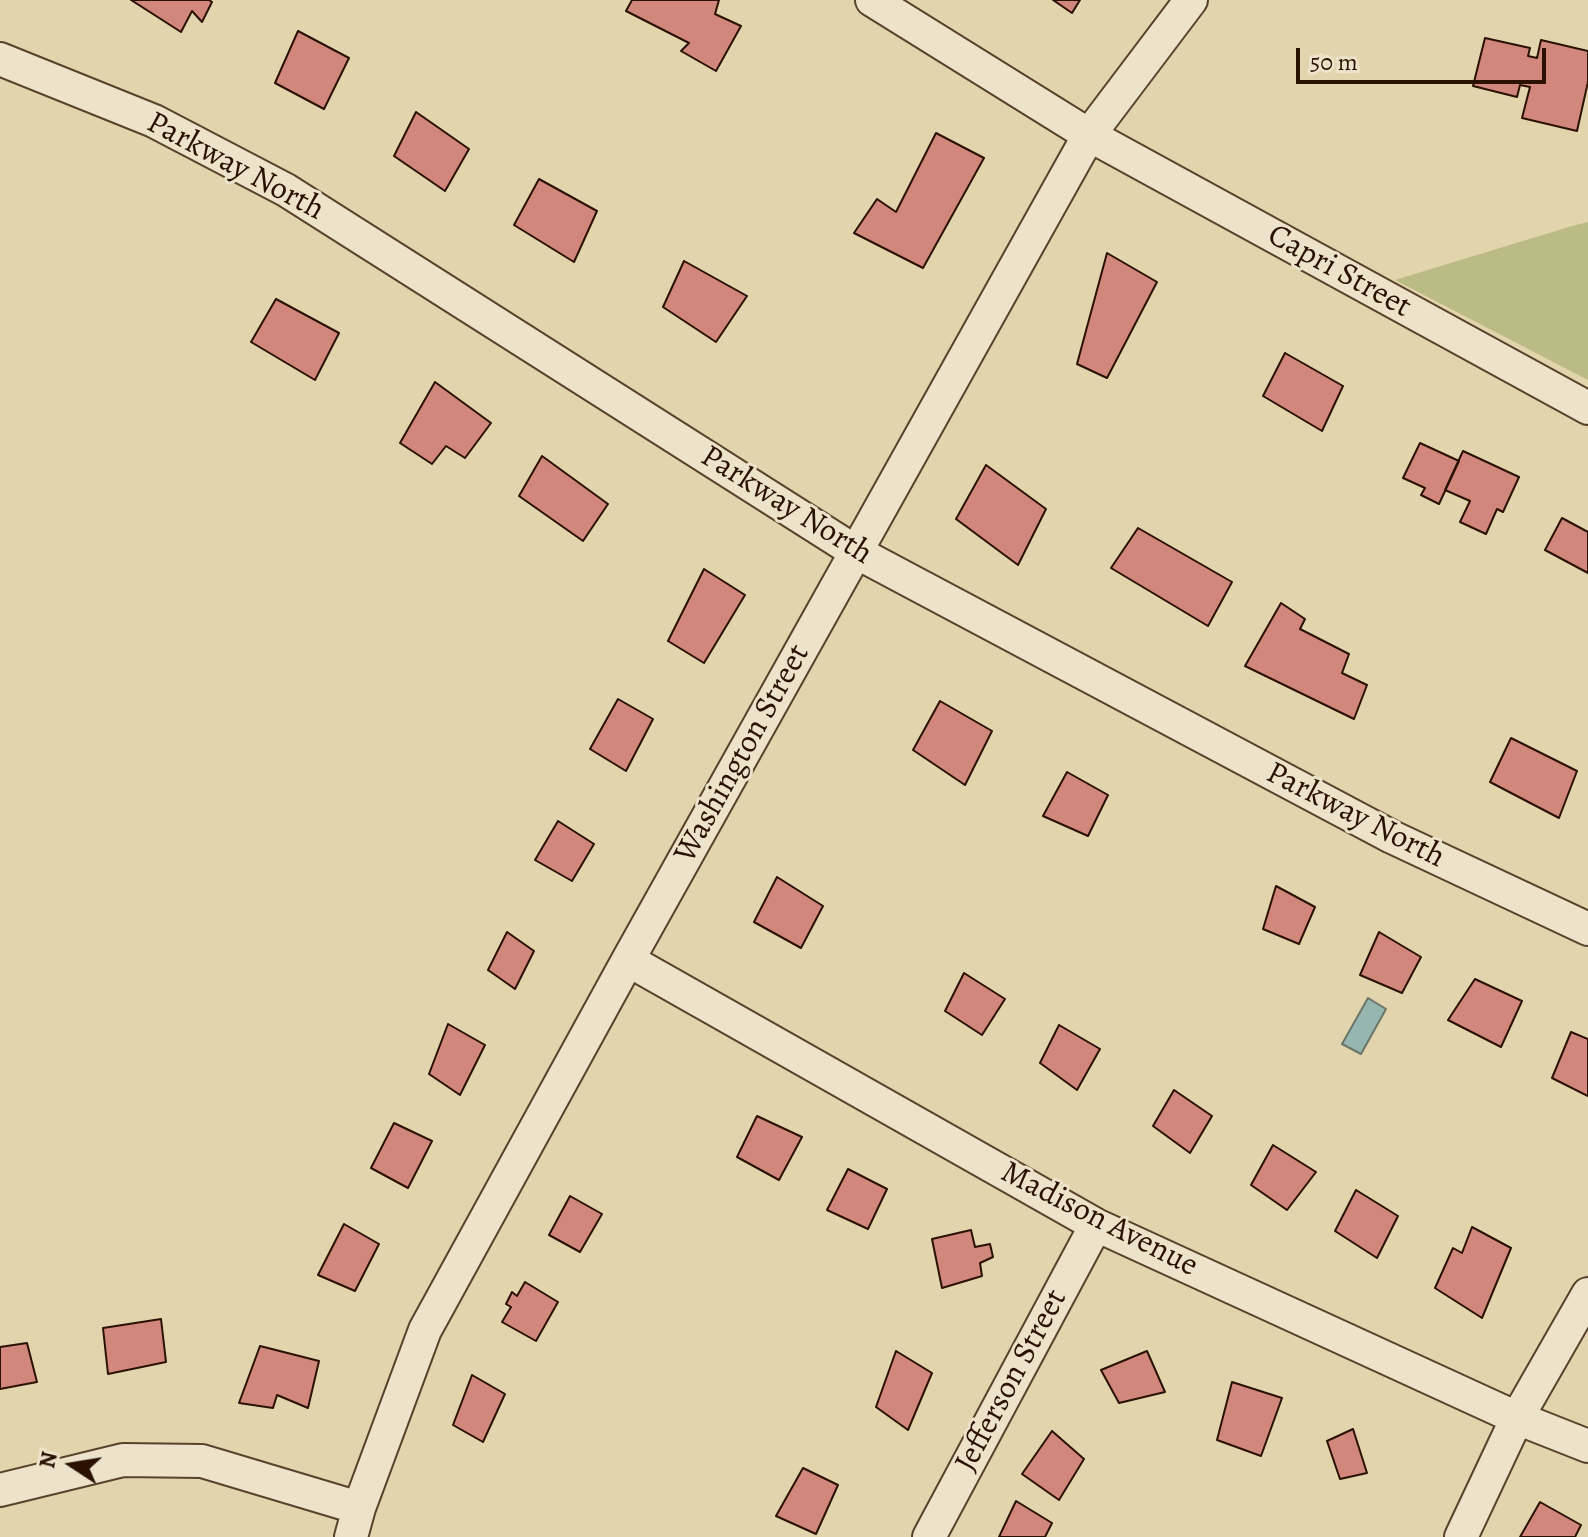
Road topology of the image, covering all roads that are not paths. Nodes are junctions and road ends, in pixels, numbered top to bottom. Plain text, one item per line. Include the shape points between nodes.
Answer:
1 (872, 0) edge
2 (1191, 0) edge
3 (0, 59) edge
4 (1089, 135) junction
5 (1588, 408) edge
6 (856, 552) junction
7 (1588, 929) edge
8 (628, 960) junction
9 (1096, 1225) junction
10 (1588, 1294) edge
11 (1517, 1418) junction
12 (1588, 1446) edge
13 (0, 1490) edge
14 (355, 1522) edge
15 (929, 1537) edge
16 (1461, 1537) edge

1 - 4 street, Capri Street
2 - 4 street, Washington Street
3 - 6 street, Parkway North via 154,121 286,190
4 - 5 street, Capri Street
4 - 6 street, Washington Street
6 - 7 street, Parkway North via 1392,837
6 - 8 street, Washington Street
8 - 9 street, Madison Avenue
8 - 14 street, Washington Street via 425,1330
9 - 11 street, Madison Avenue
9 - 15 street, Jefferson Street
10 - 11 street
11 - 12 street, Madison Avenue
11 - 16 street
13 - 14 street via 123,1460 202,1461

